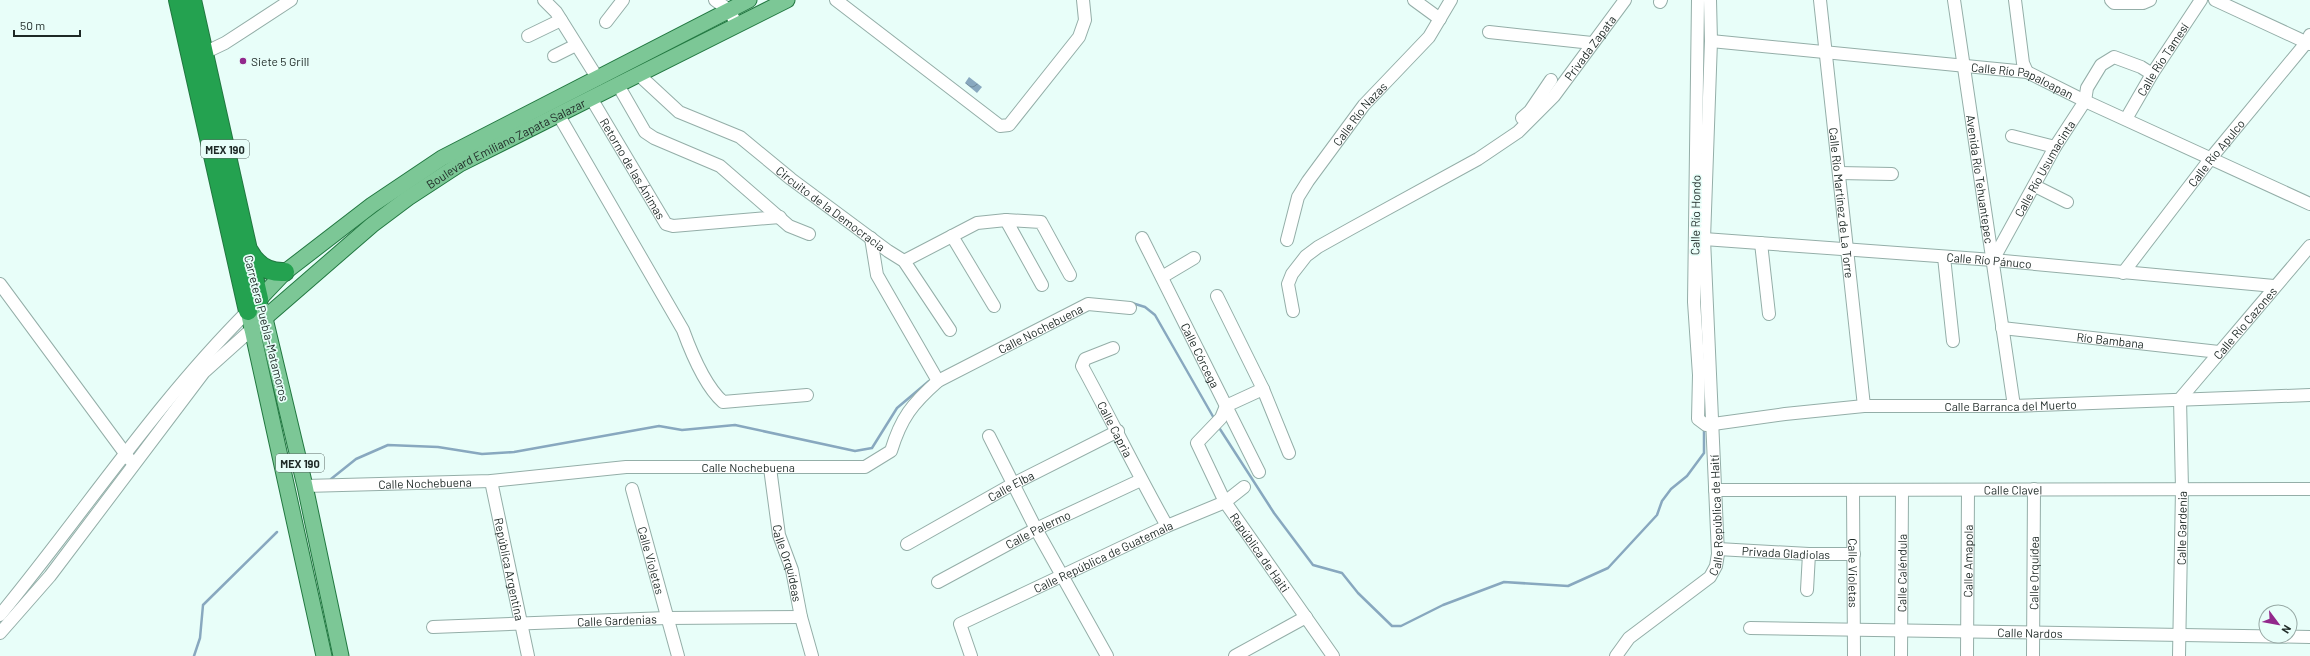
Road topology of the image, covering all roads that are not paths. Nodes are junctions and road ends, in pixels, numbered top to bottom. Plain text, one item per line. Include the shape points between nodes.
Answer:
1 (178, 0) edge
2 (192, 0) edge
3 (290, 0) edge
4 (544, 0) edge
5 (623, 0) edge
6 (715, 0) edge
7 (749, 0) edge
8 (787, 0) edge
9 (836, 0) edge
10 (1083, 0) edge
11 (1414, 0) edge
12 (1451, 0) edge
13 (1625, 0) edge
14 (1698, 0) edge
15 (1710, 0) edge
16 (1820, 0) edge
17 (1954, 0) edge
18 (2015, 0) edge
19 (2111, 0) edge
20 (2150, 0) edge
21 (2201, 0) edge
22 (2215, 0) edge
23 (729, 10) junction
24 (1440, 19) junction
25 (561, 20) junction
26 (606, 22) dead end
27 (737, 25) junction
28 (1489, 32) dead end
29 (528, 36) dead end
30 (2309, 40) edge
31 (1711, 41) junction
32 (1592, 42) junction
33 (576, 45) junction
34 (204, 53) junction
35 (1827, 53) junction
36 (554, 56) dead end
37 (1964, 67) junction
38 (2027, 72) junction
39 (2152, 74) junction
40 (639, 75) junction
41 (598, 79) junction
42 (1551, 80) dead end
43 (618, 85) junction
44 (1542, 94) junction
45 (1554, 96) junction
46 (591, 98) junction
47 (2085, 101) junction
48 (558, 114) junction
49 (2126, 119) junction
50 (2012, 136) dead end
51 (2055, 147) junction
52 (1474, 152) dead end
53 (2211, 158) junction
54 (1838, 173) junction
55 (1892, 174) dead end
56 (2035, 186) junction
57 (2067, 202) dead end
58 (2310, 204) edge
59 (780, 217) junction
60 (1006, 220) junction
61 (809, 234) dead end
62 (952, 236) junction
63 (871, 238) junction
64 (1142, 238) dead end
65 (1704, 239) junction
66 (1287, 240) dead end
67 (1761, 243) junction
68 (2310, 246) edge
69 (1846, 248) junction
70 (248, 251) junction
71 (1944, 257) junction
72 (1194, 258) dead end
73 (1993, 260) junction
74 (904, 261) junction
75 (289, 269) junction
76 (2123, 273) junction
77 (1070, 275) dead end
78 (1162, 277) junction
79 (305, 282) junction
80 (0, 284) edge
81 (1042, 285) dead end
82 (2274, 286) junction
83 (1217, 296) dead end
84 (254, 305) junction
85 (994, 306) dead end
86 (1130, 308) dead end
87 (1293, 311) dead end
88 (1769, 314) dead end
89 (265, 317) junction
90 (2002, 328) junction
91 (252, 329) junction
92 (950, 330) dead end
93 (1953, 341) dead end
94 (1113, 348) dead end
95 (217, 352) junction
96 (2219, 352) junction
97 (938, 381) junction
98 (1263, 389) junction
99 (807, 395) dead end
100 (2310, 395) edge
101 (2180, 399) junction
102 (1226, 406) junction
103 (1864, 406) junction
104 (2014, 406) junction
105 (1706, 424) junction
106 (1118, 431) junction
107 (989, 436) dead end
108 (1289, 453) dead end
109 (125, 455) junction
110 (135, 466) junction
111 (770, 468) junction
112 (1259, 472) dead end
113 (1141, 480) junction
114 (491, 481) junction
115 (1013, 484) junction
116 (305, 486) junction
117 (1244, 487) dead end
118 (632, 488) dead end
119 (2034, 489) junction
120 (2182, 489) junction
121 (2310, 489) edge
122 (1715, 490) junction
123 (1853, 490) junction
124 (1902, 490) junction
125 (1968, 490) junction
126 (1225, 502) junction
127 (1167, 526) junction
128 (1036, 529) junction
129 (907, 544) dead end
130 (1718, 549) junction
131 (1809, 554) junction
132 (1854, 554) junction
133 (1063, 575) junction
134 (938, 582) dead end
135 (1807, 590) dead end
136 (0, 615) edge
137 (801, 616) junction
138 (1306, 617) junction
139 (667, 618) junction
140 (520, 625) junction
141 (433, 628) dead end
142 (1750, 628) dead end
143 (1853, 630) junction
144 (1900, 632) junction
145 (0, 633) edge
146 (1967, 633) junction
147 (2033, 634) junction
148 (2179, 635) junction
149 (2310, 636) edge
150 (324, 656) edge
151 (341, 656) edge
152 (528, 656) edge
153 (678, 656) edge
154 (812, 656) edge
155 (971, 656) edge
156 (1107, 656) edge
157 (1235, 656) edge
158 (1333, 656) edge
159 (1616, 656) edge
160 (1854, 656) edge
161 (1901, 656) edge
162 (1967, 656) edge
163 (2033, 656) edge
164 (2179, 656) edge

1 - 84 highway, Carretera Puebla-Matamoros / MEX 190
2 - 34 highway, Carretera Puebla-Matamoros / MEX 190
3 - 34 street via 225,43
4 - 25 street
5 - 26 street
6 - 23 street
7 - 23 main road, Boulevard Emiliano Zapata Salazar
8 - 27 main road, Boulevard Emiliano Zapata Salazar
9 - 10 street via 1000,126 1009,125 1079,37 1085,20
11 - 24 street
12 - 24 street, Calle Río Nazas
13 - 32 street, Privada Zapata
14 - 105 street, Calle Río Hondo via 1694,302 1699,375 1698,419
15 - 31 street, Calle Río Hondo
16 - 35 street, Calle Río Martínez de La Torre
17 - 37 street, Avenida Río Tehuantepec
18 - 38 street via 2023,63
19 - 20 street via 2114,3 2143,3
21 - 39 street, Calle Río Tamesí
22 - 30 street
23 - 27 street
23 - 41 main road, Boulevard Emiliano Zapata Salazar
24 - 66 street, Calle Río Nazas via 1418,51 1364,105 1335,142 1298,197
25 - 29 street
25 - 33 street
27 - 40 main road, Boulevard Emiliano Zapata Salazar
28 - 32 street
30 - 53 street, Calle Río Apulco
31 - 35 street, Calle Río Papaloapan
31 - 65 street, Calle Río Hondo
32 - 45 street, Privada Zapata
33 - 36 street
33 - 41 street
34 - 70 highway, Carretera Puebla-Matamoros / MEX 190
35 - 37 street, Calle Río Papaloapan
35 - 54 street, Calle Río Martínez de La Torre
37 - 38 street, Calle Río Papaloapan
37 - 73 street, Avenida Río Tehuantepec
38 - 47 street, Calle Río Papaloapan
39 - 47 street, Calle Río Usumacinta via 2114,57 2097,71 2087,88
39 - 49 street, Calle Río Tamesí
40 - 43 main road, Boulevard Emiliano Zapata Salazar
40 - 63 street, Circuito de la Democracia via 679,112 740,137 791,179
41 - 75 main road, Boulevard Emiliano Zapata Salazar via 442,158 372,205
42 - 44 street
43 - 46 main road, Boulevard Emiliano Zapata Salazar
43 - 59 street via 645,132 720,166
44 - 45 street
44 - 52 street via 1530,111 1517,123
45 - 87 street, Privada Zapata via 1518,132 1478,159 1306,256 1292,274 1288,284
46 - 48 main road, Boulevard Emiliano Zapata Salazar
46 - 59 street, Retorno de las Ánimas via 666,224 673,226
47 - 49 street, Calle Río Papaloapan
47 - 51 street, Calle Río Usumacinta
48 - 79 main road, Boulevard Emiliano Zapata Salazar via 434,180 372,225
48 - 99 street via 683,330 690,350 715,396 723,402
49 - 53 street, Calle Río Papaloapan
50 - 51 street
51 - 56 street, Calle Río Usumacinta
53 - 58 street, Calle Río Papaloapan
53 - 76 street, Calle Río Apulco
54 - 55 street
54 - 69 street, Calle Río Martínez de La Torre
56 - 57 street
56 - 73 street, Calle Río Usumacinta
59 - 61 street via 789,226
60 - 62 street via 977,223
60 - 77 street via 1041,222
60 - 81 street
62 - 74 street
62 - 85 street
63 - 74 street, Circuito de la Democracia
63 - 97 street via 877,275
64 - 78 street, Calle Córcega
65 - 67 street, Calle Río Pánuco
65 - 105 street, Calle Río Hondo
67 - 69 street, Calle Río Pánuco
67 - 88 street
68 - 82 street, Calle Río Cazones
69 - 71 street, Calle Río Pánuco
69 - 103 street, Calle Río Martínez de La Torre
70 - 75 highway via 255,261 265,268
70 - 84 highway, Carretera Puebla-Matamoros / MEX 190
71 - 73 street, Calle Río Pánuco
71 - 93 street
72 - 78 street
73 - 76 street, Calle Río Pánuco
73 - 90 street, Avenida Río Tehuantepec
74 - 92 street
75 - 79 main road
75 - 84 main road, Boulevard Emiliano Zapata Salazar
76 - 82 street, Calle Río Pánuco
78 - 102 street, Calle Córcega
79 - 89 main road, Boulevard Emiliano Zapata Salazar
80 - 109 street
82 - 96 street, Calle Río Cazones
83 - 98 street
84 - 89 main road, Carretera Puebla-Matamoros / MEX 190
84 - 91 main road, Carretera Puebla-Matamoros / MEX 190
84 - 95 street
86 - 97 street, Calle Nochebuena via 1088,304
89 - 91 main road, Boulevard Emiliano Zapata Salazar
89 - 116 main road, Carretera Puebla-Matamoros / MEX 190
90 - 96 street, Río Bambana
90 - 104 street, Avenida Río Tehuantepec
91 - 95 street
91 - 150 main road, Carretera Puebla-Matamoros / MEX 190
94 - 106 street, Calle Capria via 1085,359 1082,366
95 - 109 street via 172,393
95 - 110 street
96 - 101 street, Calle Río Cazones
97 - 111 street, Calle Nochebuena via 917,399 898,427 891,451 865,466
98 - 102 street
98 - 108 street
100 - 101 street, Calle Barranca del Muerto
101 - 104 street, Calle Barranca del Muerto
101 - 120 street, Calle Gardenia
102 - 112 street, Calle Córcega
102 - 126 street, República de Haiti via 1221,418 1196,443
103 - 104 street, Calle Barranca del Muerto
103 - 105 street, Calle Barranca del Muerto
105 - 122 street, Calle República de Haití
106 - 113 street, Calle Capria
106 - 115 street, Calle Elba
107 - 115 street
109 - 110 street
109 - 136 street
110 - 145 street via 50,576
111 - 114 street, Calle Nochebuena via 626,467
111 - 137 street, Calle Orquídeas via 780,535 792,570
113 - 127 street, Calle Capria
113 - 128 street, Calle Palermo
114 - 116 street, Calle Nochebuena
114 - 140 street, República Argentina
115 - 128 street
115 - 129 street, Calle Elba
116 - 151 main road, Carretera Puebla-Matamoros / MEX 190
117 - 126 street, Calle República de Guatemala
118 - 139 street, Calle Violetas
119 - 120 street, Calle Clavel
119 - 125 street, Calle Clavel
119 - 147 street, Calle Orquídea
120 - 121 street, Calle Clavel
120 - 148 street, Calle Gardenia
122 - 123 street, Calle Clavel
122 - 130 street, Calle República de Haití
123 - 124 street, Calle Clavel
123 - 132 street, Calle Violetas
124 - 125 street, Calle Clavel
124 - 144 street, Calle Caléndula
125 - 146 street, Calle Amapola
126 - 127 street, Calle República de Guatemala
126 - 138 street, República de Haiti
127 - 133 street, Calle República de Guatemala
128 - 133 street
128 - 134 street, Calle Palermo
130 - 131 street, Privada Gladiolas
130 - 159 street, Calle República de Haití via 1716,566 1710,577 1628,638
131 - 132 street, Privada Gladiolas
131 - 135 street
132 - 143 street, Calle Violetas
133 - 155 street, Calle República de Guatemala via 960,624
133 - 156 street
137 - 139 street, Calle Gardenias
137 - 154 street, Calle Orquídeas
138 - 157 street
138 - 158 street, República de Haiti
139 - 140 street, Calle Gardenias
139 - 153 street, Calle Violetas
140 - 141 street, Calle Gardenias
140 - 152 street, República Argentina
142 - 143 street, Calle Nardos
143 - 144 street, Calle Nardos
143 - 160 street, Calle Violetas
144 - 146 street, Calle Nardos
144 - 161 street, Calle Caléndula
146 - 147 street, Calle Nardos
146 - 162 street, Calle Amapola
147 - 148 street, Calle Nardos
147 - 163 street, Calle Orquídea
148 - 149 street, Calle Nardos
148 - 164 street, Calle Gardenia

